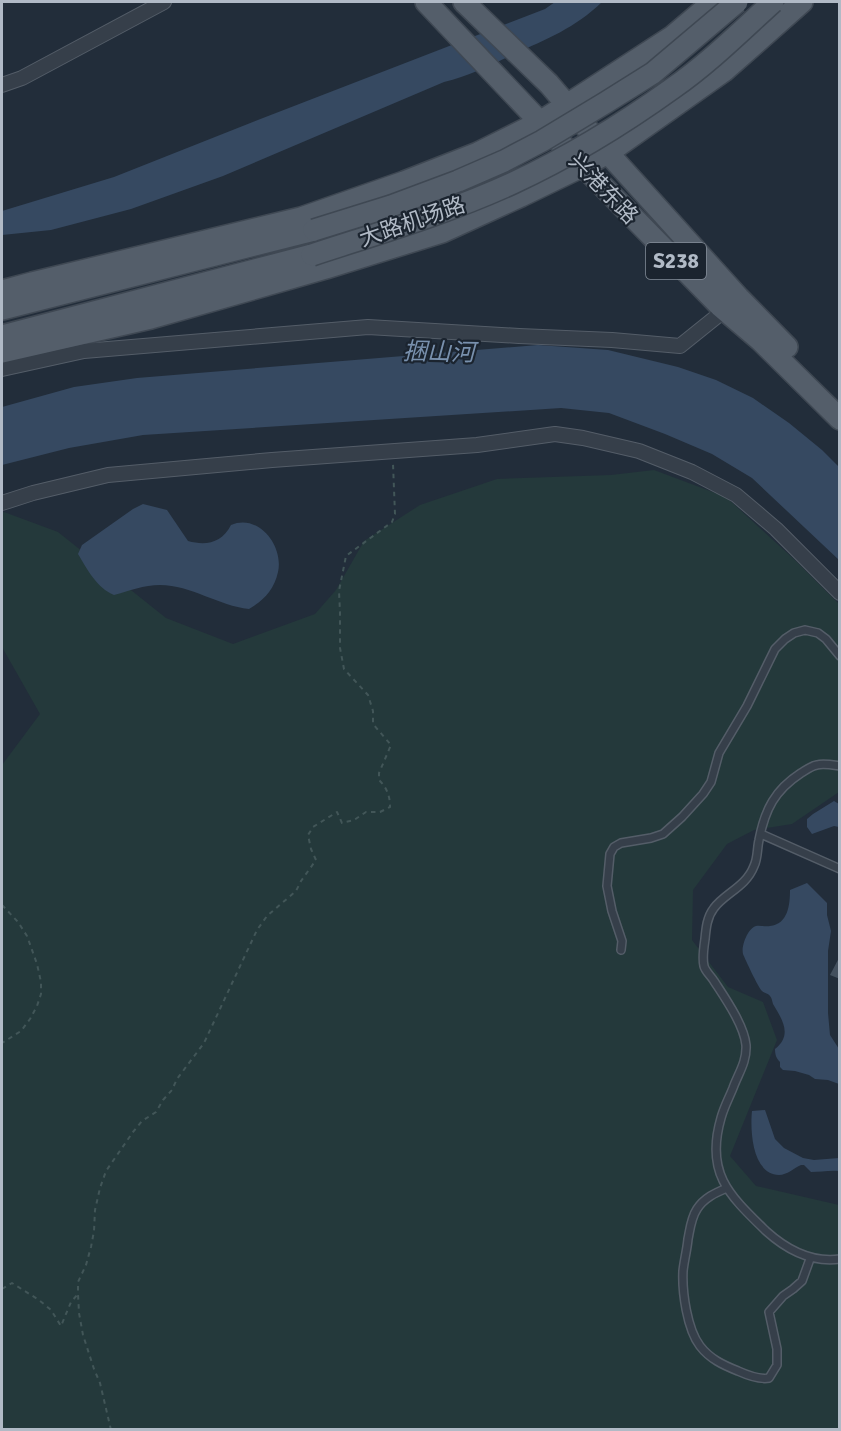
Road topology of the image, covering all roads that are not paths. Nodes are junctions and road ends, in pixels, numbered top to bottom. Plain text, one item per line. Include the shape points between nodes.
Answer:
1 (164, 2) edge
2 (426, 2) edge
3 (464, 2) edge
4 (713, 2) edge
5 (738, 2) edge
6 (773, 2) edge
7 (802, 2) edge
8 (2, 85) edge
9 (567, 105) junction
10 (540, 122) junction
11 (608, 153) junction
12 (583, 166) junction
13 (2, 291) edge
14 (732, 304) junction
15 (2, 309) edge
16 (2, 336) edge
17 (2, 352) edge
18 (2, 369) edge
19 (840, 400) edge
20 (840, 419) edge
21 (2, 503) edge
22 (840, 593) edge
23 (840, 656) edge
24 (840, 765) edge
25 (761, 834) junction
26 (840, 869) edge
27 (621, 950) dead end
28 (727, 1188) junction
29 (810, 1258) junction
30 (840, 1259) edge

1 - 8 street
2 - 10 main road, 兴港东路 / S238
3 - 9 main road, 兴港东路 / S238
4 - 9 main road via 673,36
5 - 15 main road, 大路机场路, bridge via 653,73 605,104 533,146 458,181 314,230
6 - 16 main road, 大路机场路, bridge via 675,87 567,155 513,183 418,221 312,255
7 - 11 main road via 724,71
9 - 10 main road
9 - 11 main road, 兴港东路 / S238
10 - 12 main road, 兴港东路 / S238
10 - 13 main road via 468,157 301,218
11 - 12 main road
11 - 14 main road, 兴港东路 / S238
12 - 14 main road, 兴港东路 / S238
12 - 17 main road via 421,238 151,318
14 - 18 street via 680,346 368,327 84,351
14 - 19 main road, 兴港东路 / S238
14 - 20 main road, 兴港东路 / S238 via 760,340
21 - 22 street via 108,475 477,445 555,434 639,451 736,495
23 - 27 lane via 818,633 805,630 785,639 775,649 726,739 703,794 663,834 614,847 607,886
24 - 25 lane via 818,764 788,782 771,801
25 - 26 lane
25 - 28 lane via 754,867 711,913 704,949 704,966 738,1022 746,1044 743,1065 717,1134 718,1171
28 - 29 lane via 775,1239
28 - 29 lane via 706,1198 693,1217 683,1271 691,1328 712,1359 768,1378 777,1365 769,1312 802,1281
29 - 30 lane

